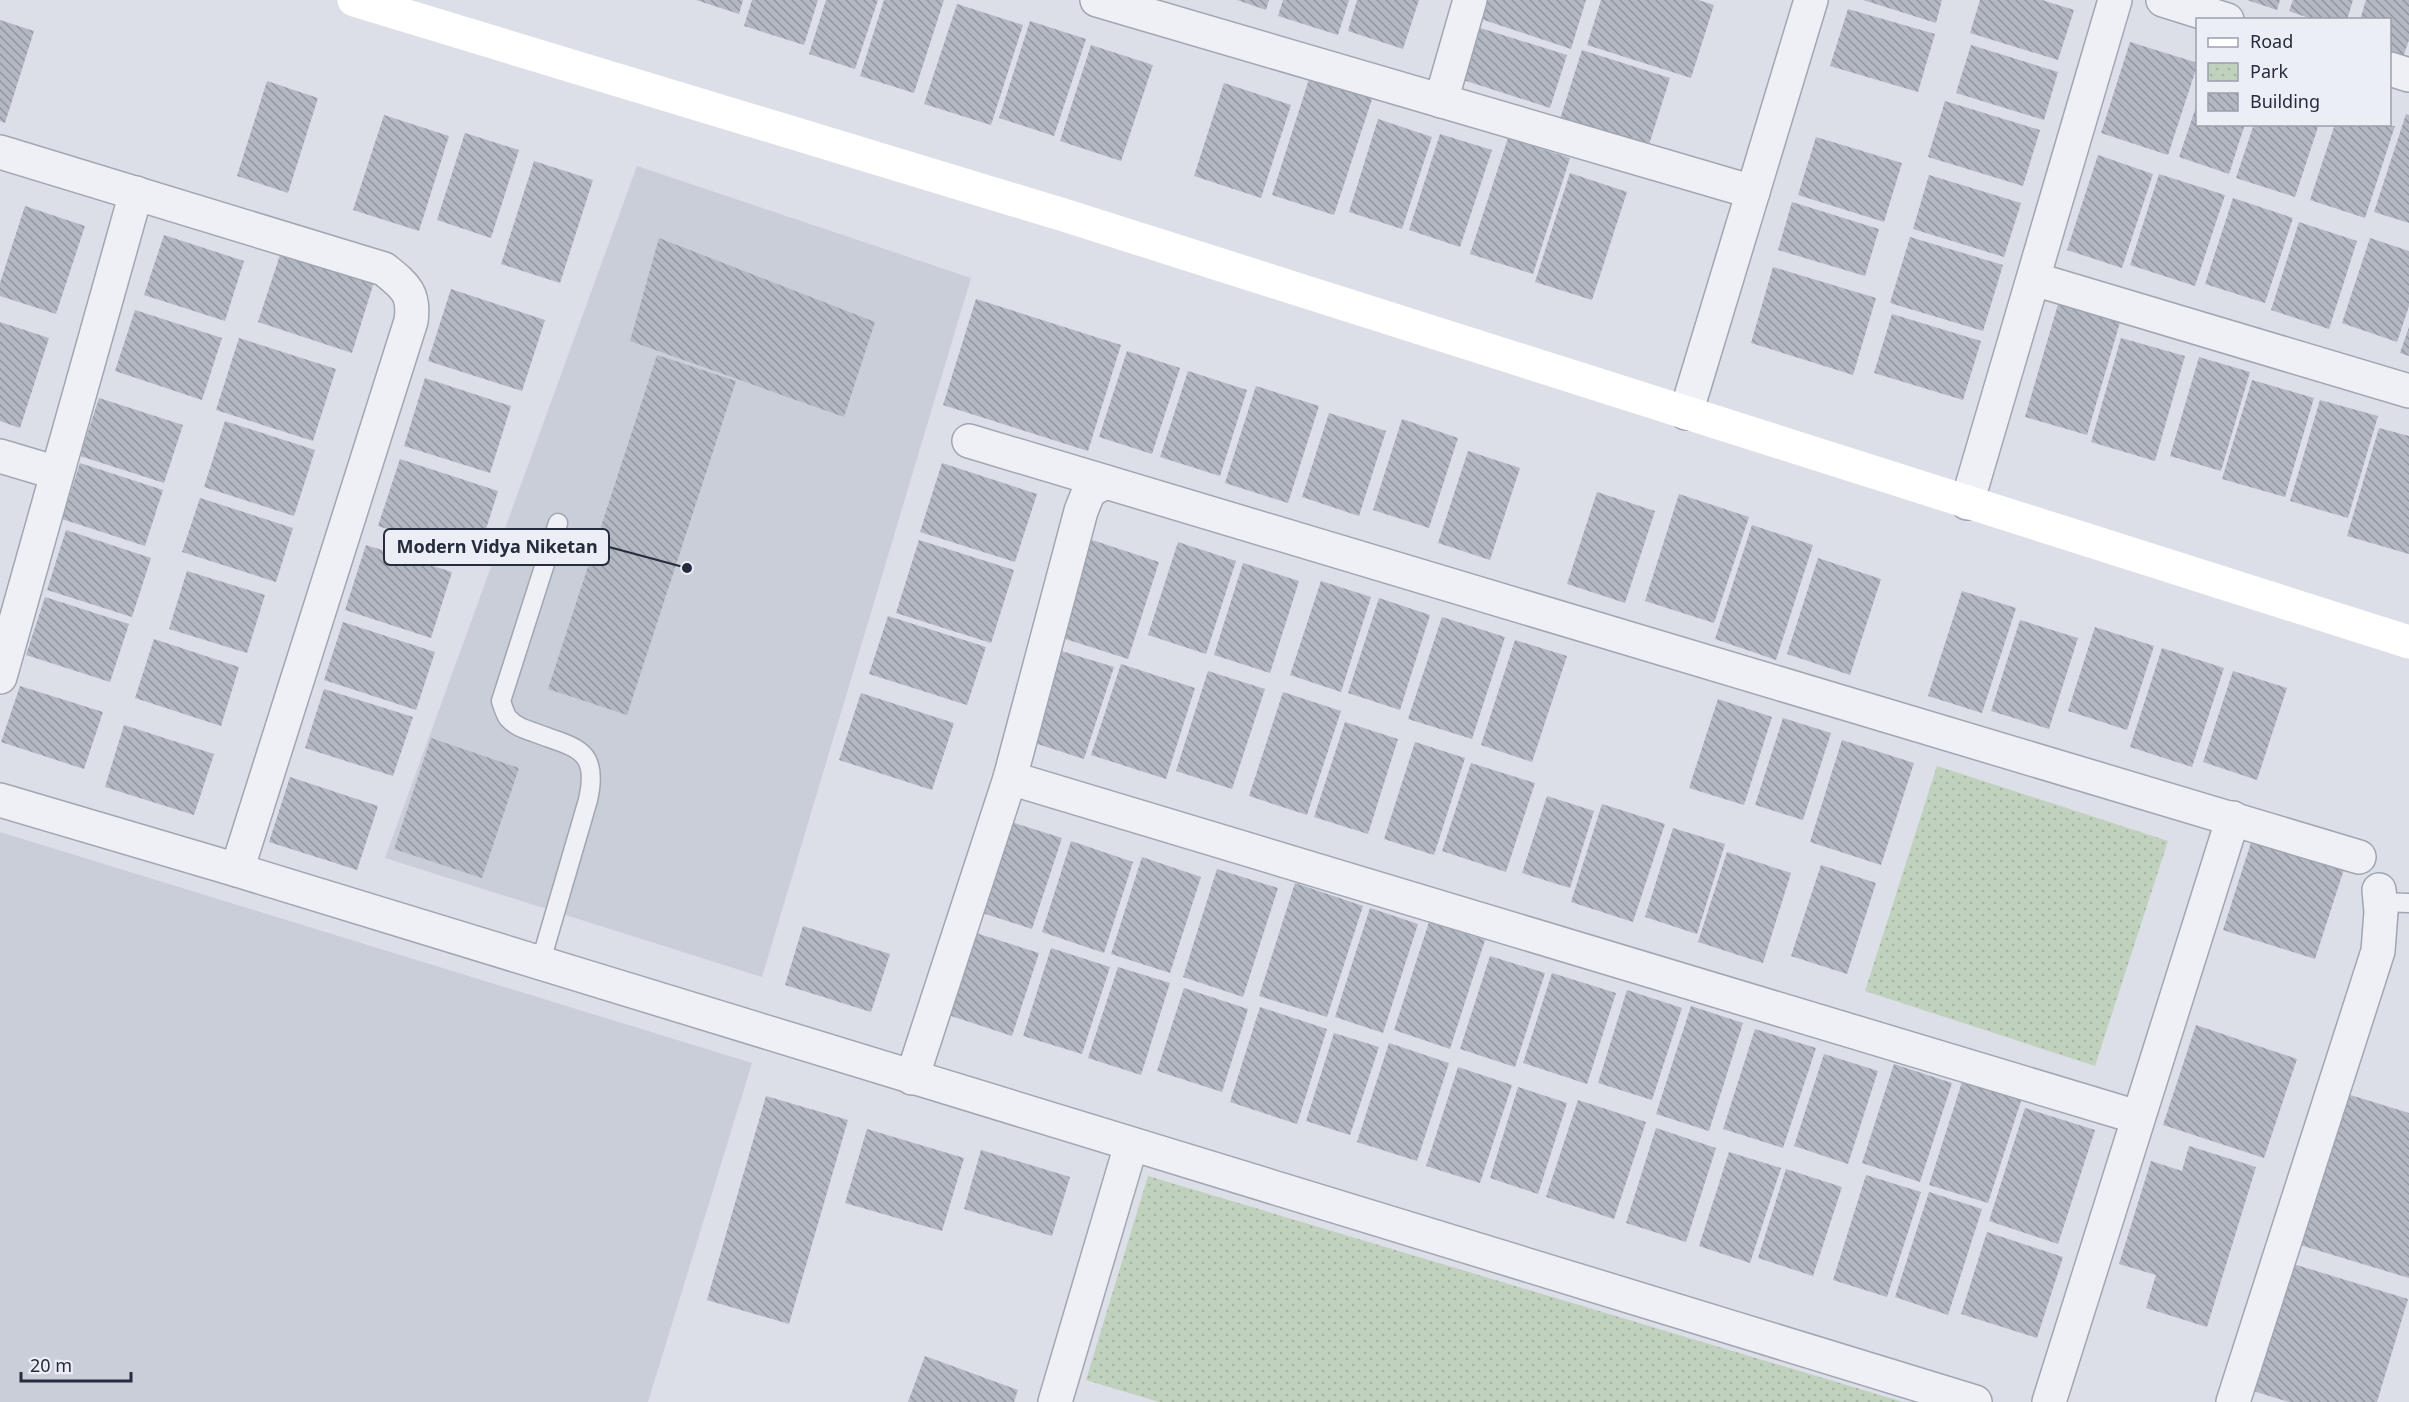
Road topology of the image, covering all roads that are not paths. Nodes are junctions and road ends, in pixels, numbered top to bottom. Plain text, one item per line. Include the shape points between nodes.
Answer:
1 (354, 0) edge
2 (1097, 0) edge
3 (1470, 0) edge
4 (1811, 0) edge
5 (2115, 0) edge
6 (2163, 0) edge
7 (2221, 18) edge
8 (2391, 69) edge
9 (2409, 75) edge
10 (1441, 100) junction
11 (0, 152) edge
12 (1753, 192) junction
13 (136, 193) junction
14 (2034, 279) junction
15 (2409, 392) edge
16 (1686, 413) junction
17 (969, 441) dead end
18 (0, 456) edge
19 (57, 473) junction
20 (1105, 482) junction
21 (1967, 503) junction
22 (558, 523) dead end
23 (2409, 642) edge
24 (0, 677) edge
25 (1010, 778) junction
26 (0, 800) edge
27 (2233, 818) junction
28 (2359, 857) dead end
29 (237, 870) junction
30 (2389, 898) edge
31 (540, 964) junction
32 (912, 1078) junction
33 (2137, 1117) junction
34 (1131, 1145) junction
35 (1055, 1402) edge
36 (1975, 1402) edge
37 (2049, 1402) edge
38 (2233, 1402) edge

1 - 16 street via 1067,216
2 - 10 street
3 - 10 street
4 - 12 street
5 - 14 street
6 - 7 street
8 - 9 street
10 - 12 street
11 - 13 street
12 - 16 street
13 - 19 street
13 - 29 street via 384,268 405,286 413,304 411,321
14 - 15 street
14 - 21 street
16 - 21 street
17 - 20 street
18 - 19 street
19 - 24 street
20 - 25 street via 1089,491 1081,511
20 - 27 street
21 - 23 street
22 - 31 lane via 501,701 507,717 519,727 581,750 590,765 592,783 588,800
25 - 32 street
25 - 33 street
26 - 29 street
27 - 28 street
27 - 33 street
29 - 31 street
30 - 38 street via 2379,951
31 - 32 street
32 - 34 street
33 - 37 street
34 - 35 street
34 - 36 street

